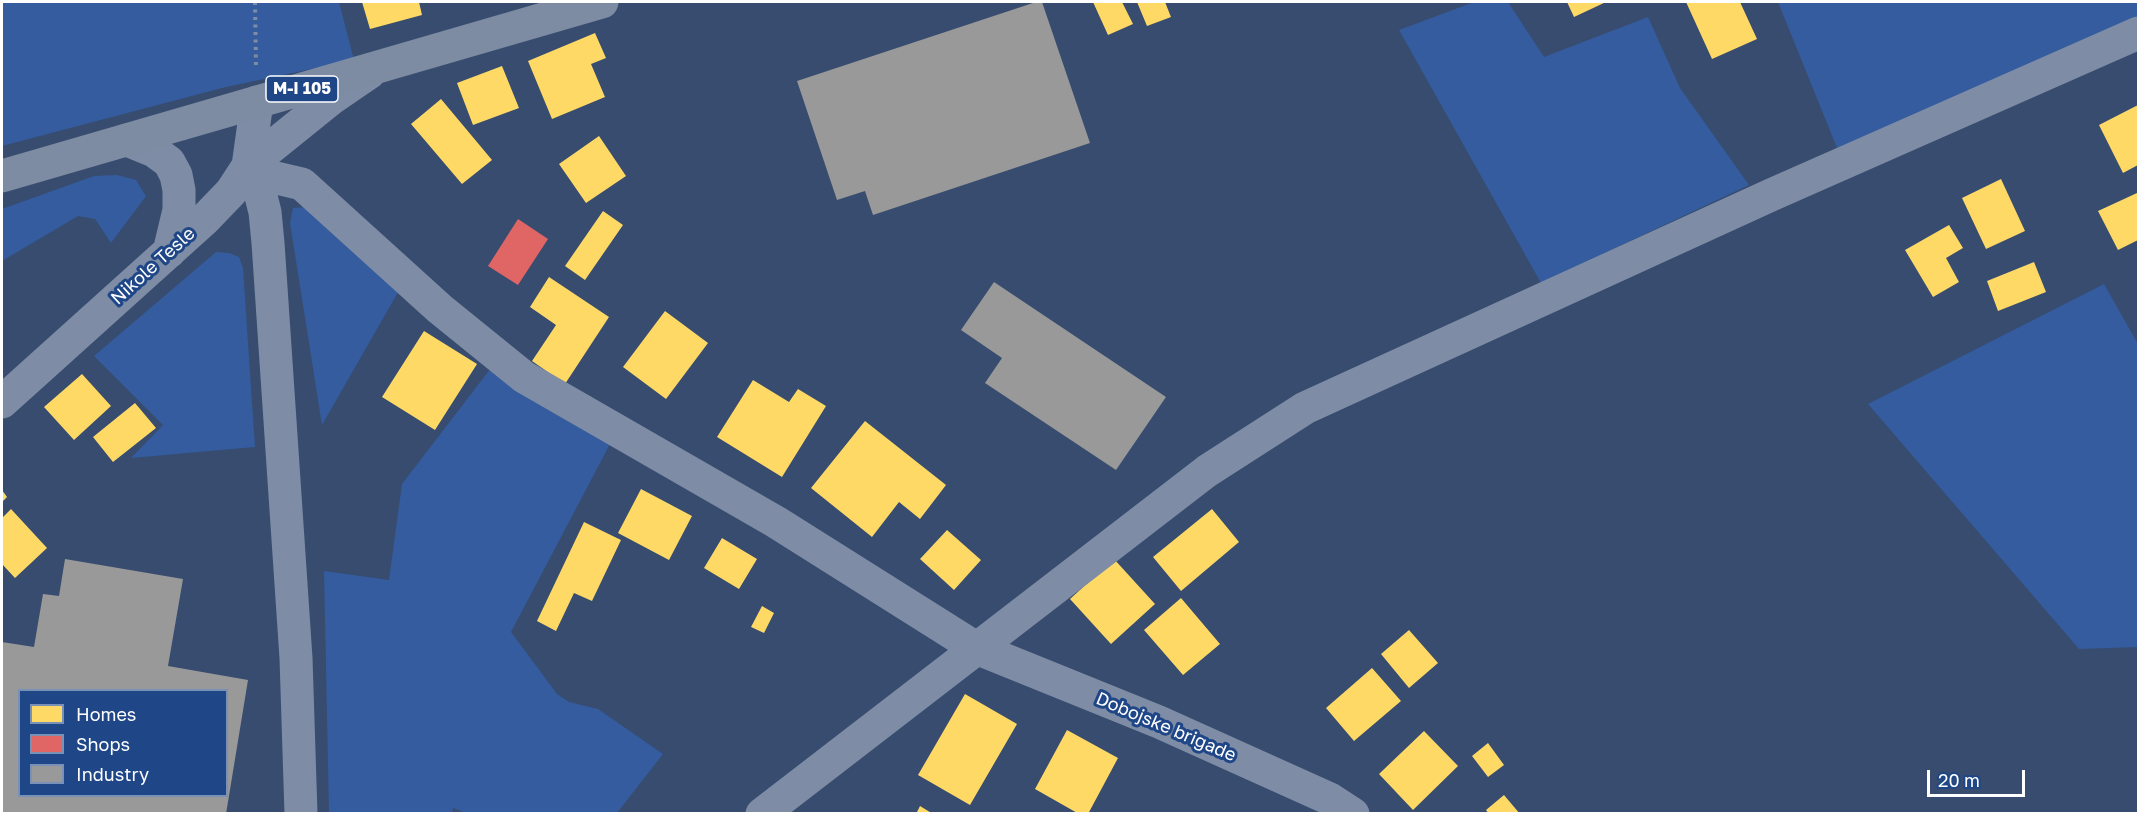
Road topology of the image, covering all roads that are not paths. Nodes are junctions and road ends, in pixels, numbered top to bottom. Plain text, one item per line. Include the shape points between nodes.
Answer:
1 (602, 2) edge
2 (2139, 33) edge
3 (376, 68) junction
4 (257, 102) junction
5 (127, 140) junction
6 (252, 170) junction
7 (2, 176) edge
8 (169, 252) junction
9 (2, 402) edge
10 (976, 648) junction
11 (301, 813) edge
12 (762, 813) edge
13 (1353, 813) edge

1 - 3 main road, M-I 105
2 - 10 street via 1771,195 1305,408 1207,471
3 - 4 main road, M-I 105
3 - 6 street via 330,99
4 - 5 main road, M-I 105
4 - 6 street, Nikole Tesle
5 - 7 main road, M-I 105
5 - 8 street via 169,162 176,175 179,210
6 - 8 street, Nikole Tesle
6 - 10 street, Dobojske brigade via 302,184 440,309 524,377 776,522
6 - 11 street via 265,212 268,243 296,658
8 - 9 street, Nikole Tesle
10 - 12 street
10 - 13 street, Dobojske brigade via 1159,722

